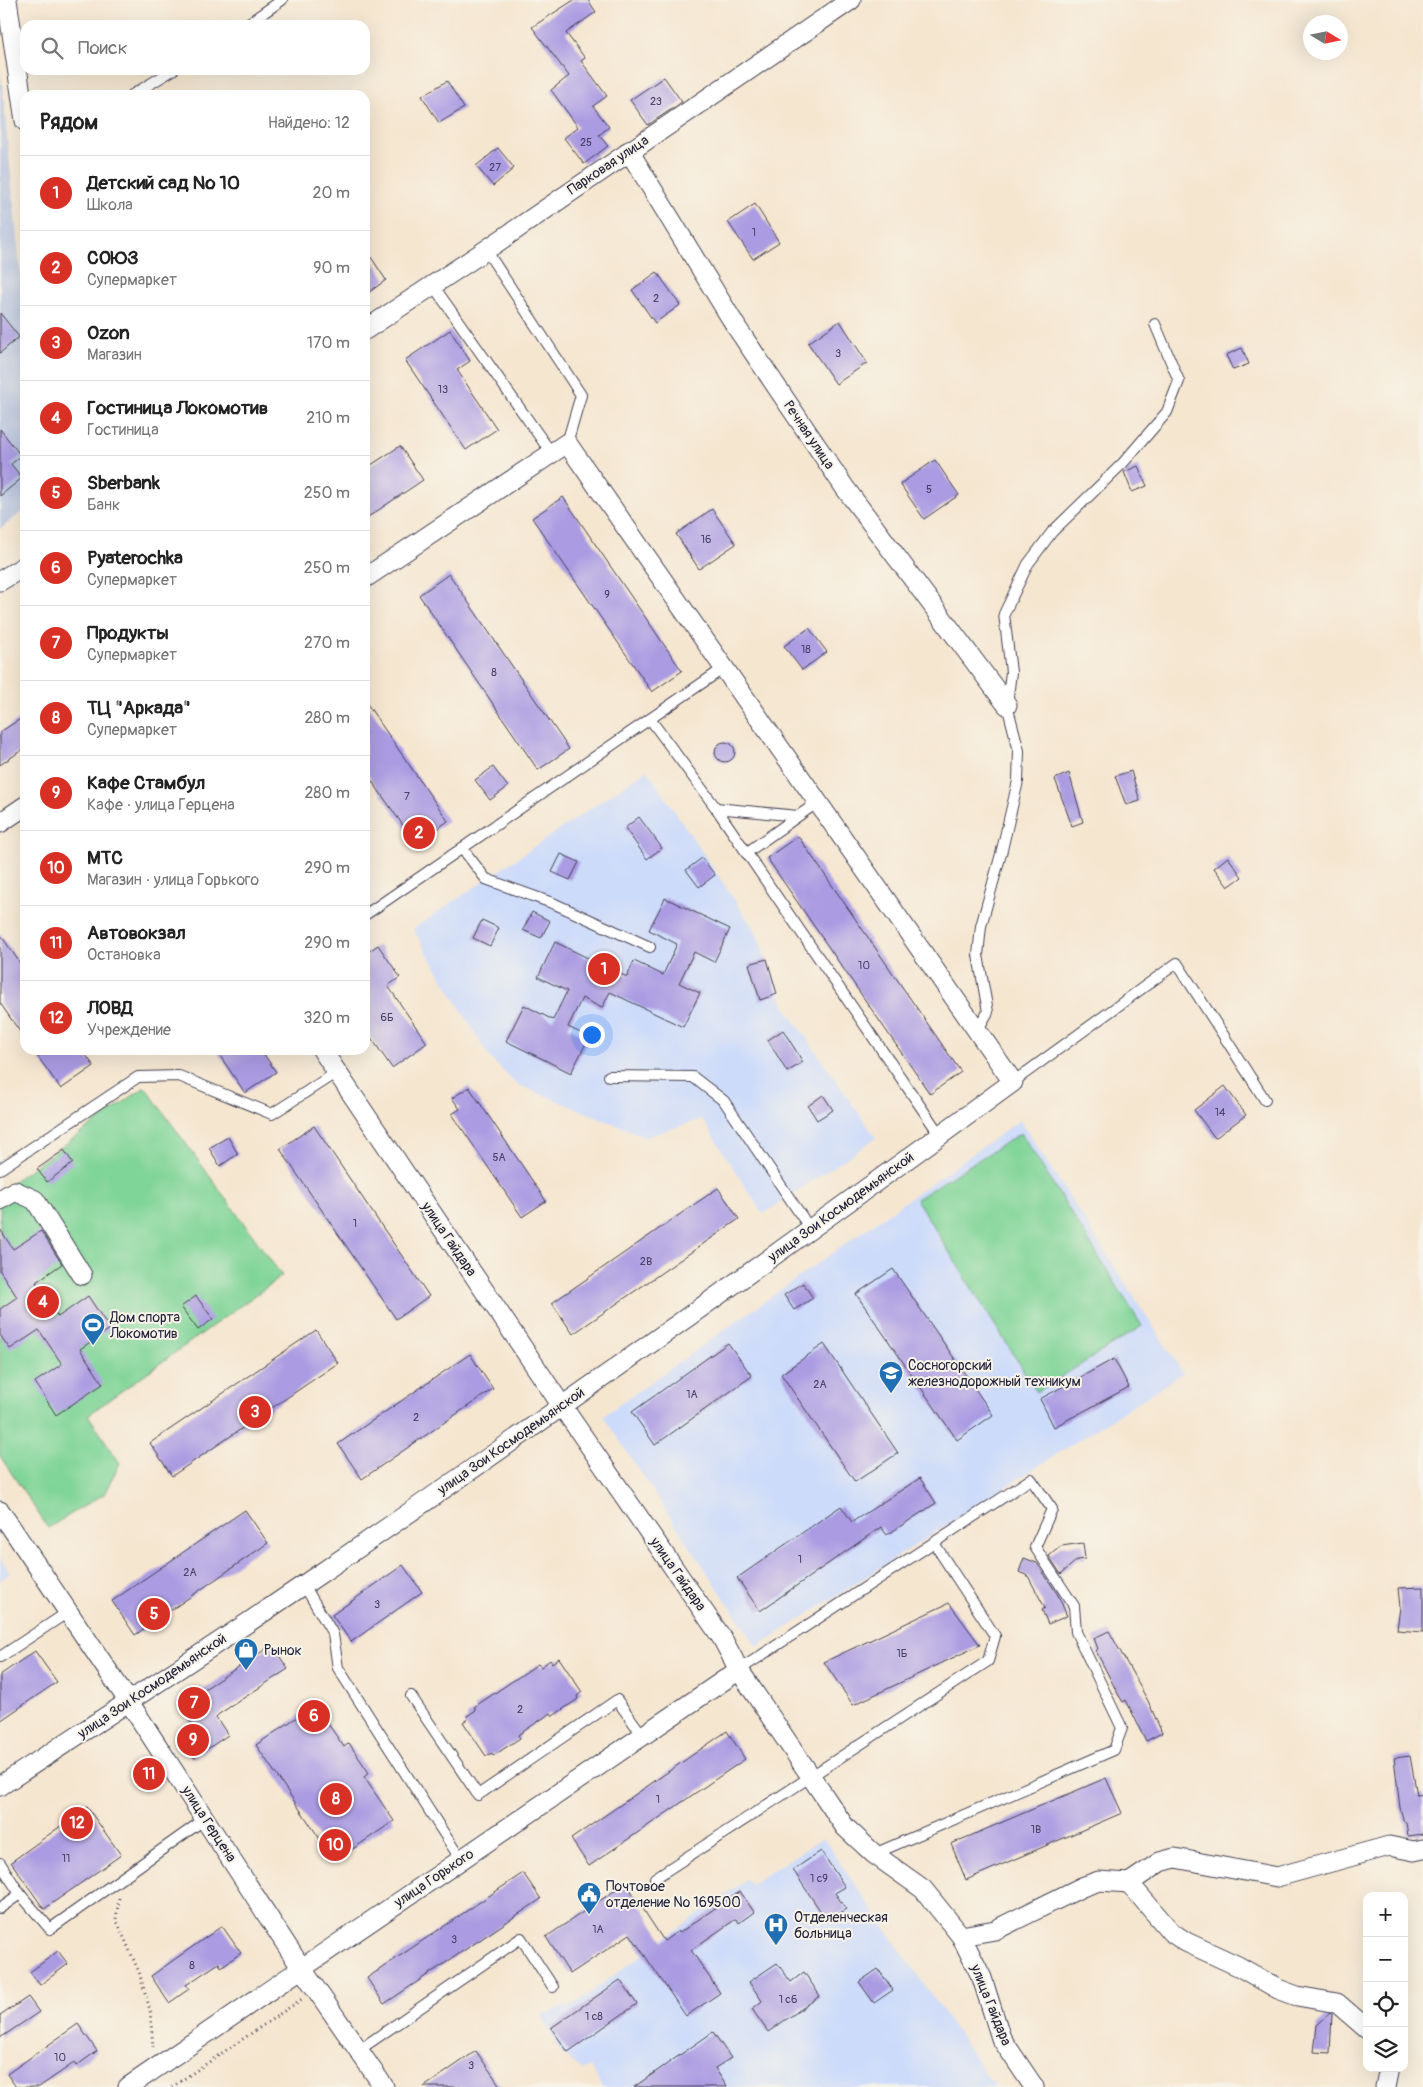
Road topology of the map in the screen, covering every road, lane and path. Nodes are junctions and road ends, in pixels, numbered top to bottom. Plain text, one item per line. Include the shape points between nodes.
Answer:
1 (7, 0) edge
2 (282, 0) edge
3 (850, 0) edge
4 (253, 20) edge
5 (165, 75) edge
6 (20, 90) edge
7 (140, 90) edge
8 (629, 151) junction
9 (486, 250) junction
10 (432, 284) junction
11 (1155, 324) dead end
12 (370, 327) edge
13 (567, 443) junction
14 (552, 454) junction
15 (20, 569) edge
16 (370, 575) edge
17 (0, 581) edge
18 (724, 668) junction
19 (1007, 705) junction
20 (650, 719) junction
21 (818, 802) junction
22 (716, 808) junction
23 (20, 810) edge
24 (798, 816) junction
25 (0, 824) edge
26 (462, 848) junction
27 (746, 853) junction
28 (370, 912) edge
29 (650, 947) dead end
30 (977, 1030) junction
31 (325, 1055) edge
32 (337, 1072) junction
33 (609, 1076) dead end
34 (1013, 1082) junction
35 (1265, 1100) dead end
36 (940, 1135) junction
37 (0, 1169) edge
38 (0, 1200) edge
39 (811, 1230) junction
40 (82, 1275) dead end
41 (562, 1406) junction
42 (0, 1511) edge
43 (934, 1543) junction
44 (304, 1585) junction
45 (68, 1612) junction
46 (0, 1657) edge
47 (739, 1670) junction
48 (411, 1696) dead end
49 (129, 1702) junction
50 (643, 1736) junction
51 (811, 1776) junction
52 (0, 1786) edge
53 (205, 1819) junction
54 (1423, 1849) edge
55 (874, 1854) junction
56 (461, 1860) junction
57 (0, 1863) edge
58 (655, 1878) dead end
59 (121, 1880) junction
60 (1129, 1883) junction
61 (20, 1894) junction
62 (0, 1908) edge
63 (961, 1936) junction
64 (302, 1969) junction
65 (554, 1987) dead end
66 (316, 1989) junction
67 (1365, 2027) edge
68 (359, 2050) junction
69 (155, 2069) junction
70 (1388, 2072) edge
71 (128, 2087) edge
72 (172, 2087) edge
73 (384, 2087) edge
74 (1034, 2087) edge
75 (1385, 2087) edge

1 - 6 street
2 - 4 lane
3 - 8 street, Парковая улица
5 - 7 lane
8 - 9 street, Парковая улица
8 - 19 street, Речная улица via 737,328 845,488
9 - 10 street, Парковая улица
9 - 13 lane via 581,396
10 - 12 street, Парковая улица
10 - 14 lane
11 - 19 lane via 1179,381 1167,412 1124,463 1052,532 1028,564 1004,614 1010,672
13 - 14 street
13 - 18 street
14 - 16 street
15 - 17 street
18 - 20 lane
18 - 21 street
19 - 30 lane via 1019,751 1018,781 981,926 978,955 988,1012
20 - 22 lane
20 - 26 lane
21 - 24 lane
21 - 30 street
22 - 24 lane
22 - 27 lane
23 - 25 street
24 - 27 lane
26 - 28 lane
26 - 29 lane via 486,879 555,904
27 - 36 lane
30 - 34 street
31 - 32 street, улица Гайдара
32 - 37 lane via 272,1114 179,1076 138,1077
32 - 41 street, улица Гайдара
33 - 39 lane via 693,1077 724,1101
34 - 35 lane via 1177,963
34 - 36 street, улица Зои Космодемьянской
36 - 39 street, улица Зои Космодемьянской
38 - 40 street via 14,1191 35,1200
39 - 41 street, улица Зои Космодемьянской
41 - 44 street, улица Зои Космодемьянской
41 - 47 street, улица Гайдара via 722,1638
42 - 45 street, улица Герцена
43 - 47 lane
43 - 51 lane via 994,1636 988,1661
43 - 55 lane via 1031,1479 1052,1510 1035,1547 1074,1606 1076,1632 1122,1728 1114,1750
44 - 49 street, улица Зои Космодемьянской
44 - 56 lane via 334,1634 338,1668
45 - 46 lane
45 - 49 street, улица Герцена
47 - 50 street, улица Горького
47 - 51 street, улица Гайдара
48 - 50 lane via 478,1795 617,1700
49 - 52 street, улица Зои Космодемьянской
49 - 53 street, улица Герцена
50 - 56 street, улица Горького
51 - 55 street, улица Гайдара via 846,1827
51 - 58 lane
53 - 59 lane
53 - 64 street, улица Герцена
54 - 60 street via 1414,1851 1389,1846 1277,1877 1175,1858 1160,1862
55 - 63 street, улица Гайдара via 923,1889
56 - 64 street, улица Горького
57 - 61 lane
59 - 61 lane via 50,1929
59 - 69 path via 116,1918 139,1972 150,2010
60 - 63 street via 1099,1881 995,1930
60 - 67 street via 1171,1932 1186,1942 1278,1989 1337,2003
61 - 62 lane
63 - 74 street, улица Гайдара via 982,1978 1001,2038
64 - 66 street, улица Герцена
64 - 69 street, улица Горького
65 - 68 lane via 521,1938
66 - 68 street, улица Герцена
66 - 72 path
68 - 73 street, улица Герцена
69 - 71 street, улица Горького
70 - 75 street

